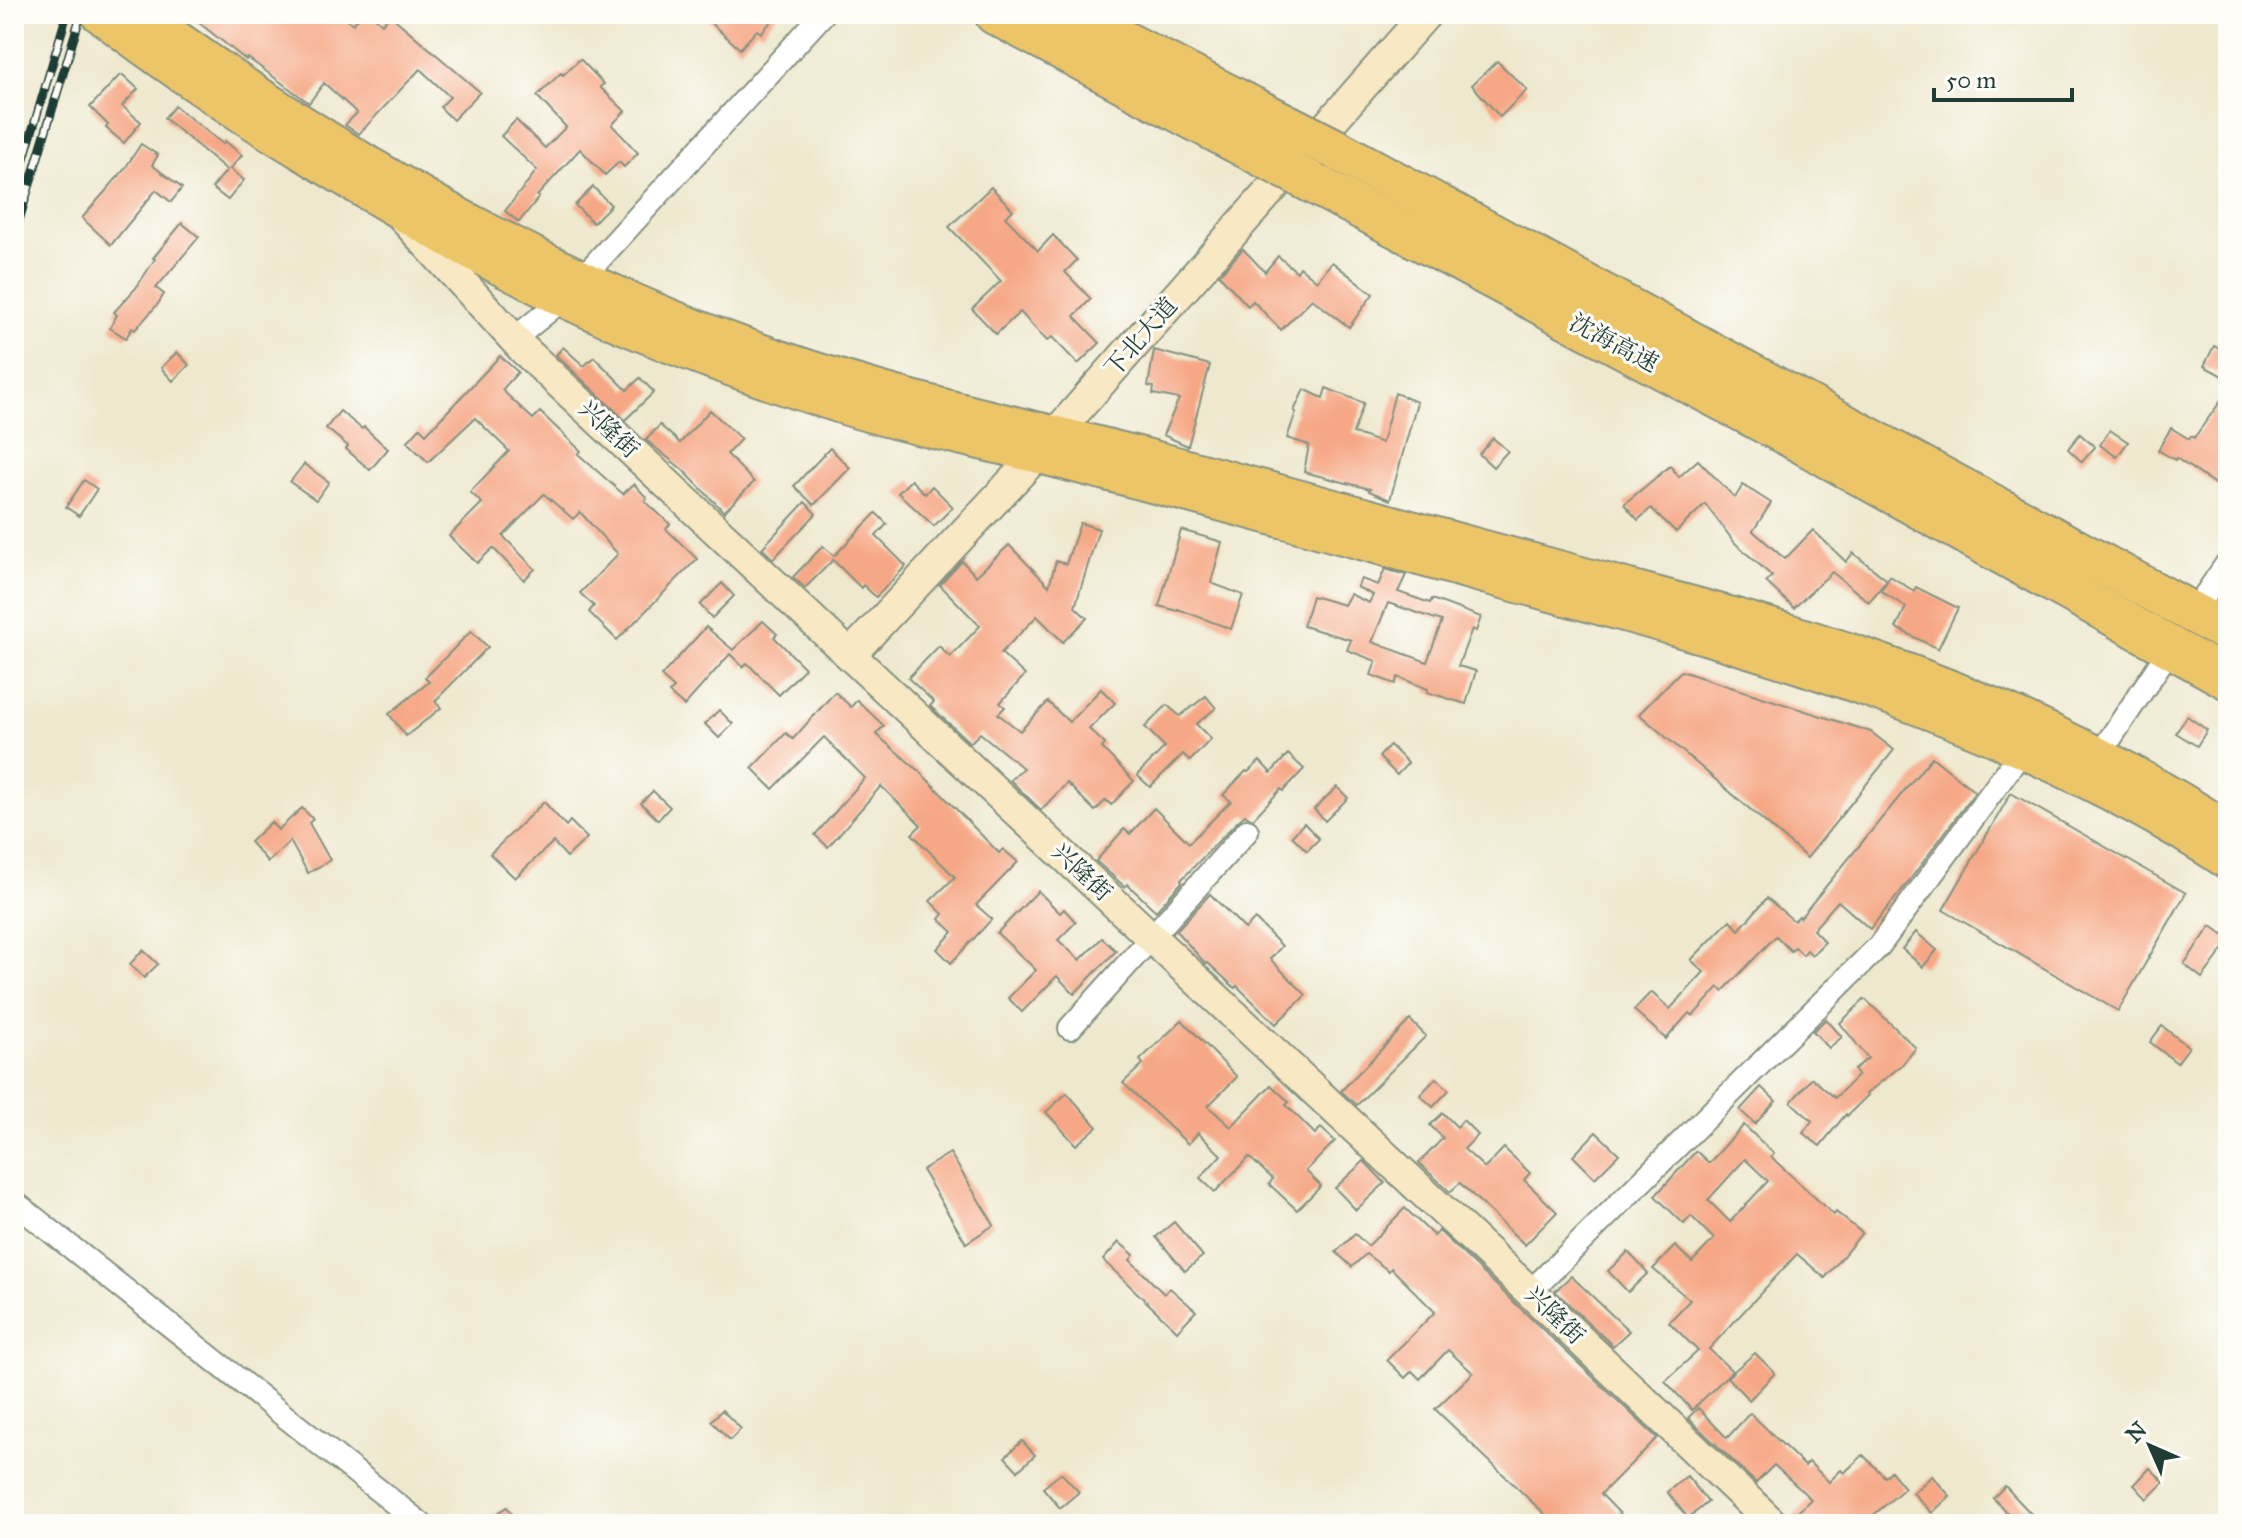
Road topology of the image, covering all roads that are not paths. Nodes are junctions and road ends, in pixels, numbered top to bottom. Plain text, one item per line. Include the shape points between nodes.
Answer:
1 (98, 14) edge
2 (143, 14) edge
3 (823, 14) edge
4 (995, 14) edge
5 (1071, 14) edge
6 (1426, 14) edge
7 (399, 213) junction
8 (572, 288) junction
9 (514, 339) junction
10 (1046, 445) junction
11 (2228, 562) edge
12 (2204, 597) dead end
13 (2228, 632) edge
14 (850, 655) junction
15 (2160, 664) dead end
16 (2228, 679) edge
17 (2023, 750) junction
18 (2100, 754) junction
19 (2228, 829) edge
20 (1247, 831) dead end
21 (2228, 862) edge
22 (1153, 939) junction
23 (1070, 1028) dead end
24 (14, 1202) edge
25 (1530, 1292) junction
26 (421, 1524) edge
27 (1773, 1524) edge

1 - 7 main road via 216,99
2 - 8 main road via 229,76
3 - 8 street
4 - 16 highway, 沈海高速, bridge via 1793,438
5 - 13 highway, 沈海高速, bridge via 1335,149
6 - 10 street, 下北大道
7 - 8 main road
7 - 9 street, 兴隆街
8 - 9 street
8 - 10 main road via 688,351 844,407 907,426
9 - 14 street, 兴隆街
10 - 14 street, 下北大道
10 - 17 main road via 1729,642 1889,695
10 - 18 main road via 1712,610 1870,658
11 - 12 street
14 - 22 street, 兴隆街
15 - 18 street
17 - 21 main road via 2092,781
17 - 25 street via 1879,946
18 - 19 main road
20 - 22 street
22 - 23 street
22 - 25 street, 兴隆街
24 - 26 street
25 - 27 street, 兴隆街

